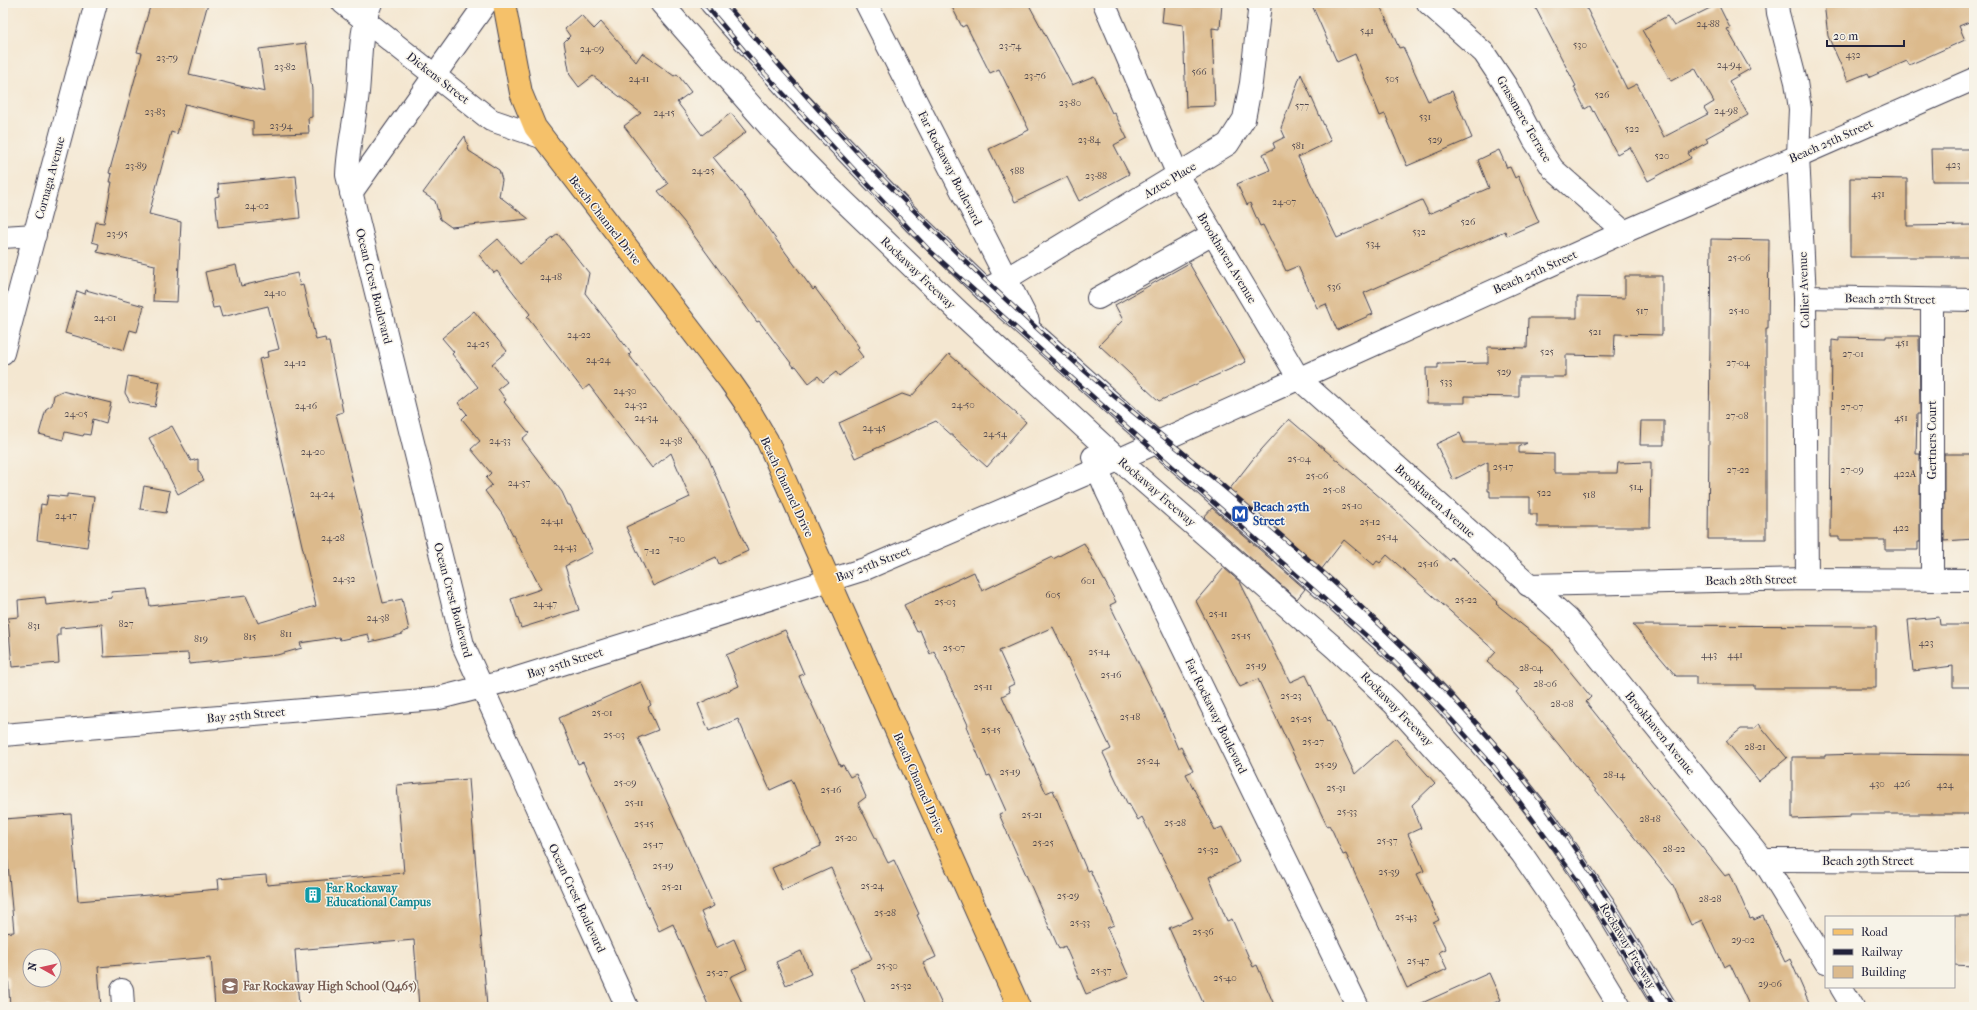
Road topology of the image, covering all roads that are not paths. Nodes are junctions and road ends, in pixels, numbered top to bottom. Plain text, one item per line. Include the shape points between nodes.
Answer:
1 (96, 3) edge
2 (343, 3) edge
3 (486, 3) edge
4 (504, 3) edge
5 (661, 3) edge
6 (711, 3) edge
7 (866, 3) edge
8 (1104, 3) edge
9 (1260, 3) edge
10 (1428, 3) edge
11 (1777, 3) edge
12 (368, 12) edge
13 (435, 75) junction
14 (1974, 79) edge
15 (541, 137) junction
16 (1798, 155) junction
17 (1178, 175) junction
18 (350, 193) junction
19 (1624, 232) junction
20 (1213, 234) junction
21 (35, 235) junction
22 (3, 237) edge
23 (1006, 279) junction
24 (985, 290) junction
25 (1805, 297) junction
26 (1098, 298) dead end
27 (1932, 300) junction
28 (1974, 300) edge
29 (1034, 332) junction
30 (3, 353) edge
31 (1299, 379) junction
32 (1080, 424) junction
33 (1158, 442) junction
34 (1118, 459) junction
35 (1098, 469) junction
36 (1806, 579) junction
37 (830, 580) junction
38 (1932, 580) junction
39 (1974, 580) edge
40 (1528, 585) junction
41 (482, 689) junction
42 (3, 735) edge
43 (1763, 860) junction
44 (1974, 861) edge
45 (1825, 961) edge
46 (1842, 988) edge
47 (627, 1007) edge
48 (1019, 1007) edge
49 (1358, 1007) edge
50 (1620, 1007) edge
51 (1665, 1007) edge
52 (1853, 1007) edge

1 - 21 street, Cornaga Avenue
2 - 12 street, Dickens Street
3 - 13 street
4 - 15 main road, Beach Channel Drive via 521,93 530,118
5 - 32 street, Rockaway Freeway via 769,126 825,183
6 - 24 street, Rockaway Freeway via 840,147
7 - 23 street, Far Rockaway Boulevard
8 - 17 street, Brookhaven Avenue
9 - 17 street, Aztec Place via 1251,83 1244,119 1228,144
10 - 19 street, Grassmere Terrace via 1484,53 1506,86 1534,140 1553,169
11 - 16 street, Collier Avenue via 1800,109
12 - 13 street, Dickens Street
12 - 18 street, Ocean Crest Boulevard via 348,161
13 - 15 street, Dickens Street via 492,120
13 - 18 street
14 - 16 street, Beach 25th Street
15 - 37 main road, Beach Channel Drive via 744,401 767,440
16 - 19 street, Beach 25th Street
16 - 25 street, Collier Avenue
17 - 20 street, Brookhaven Avenue
17 - 23 street, Aztec Place
18 - 41 street, Ocean Crest Boulevard via 463,645
19 - 31 street, Beach 25th Street
20 - 26 street
20 - 31 street, Brookhaven Avenue
21 - 22 street
21 - 30 street, Cornaga Avenue
23 - 24 street, Aztec Place
23 - 29 street, Far Rockaway Boulevard
24 - 29 street, Rockaway Freeway
25 - 27 street, Beach 27th Street
25 - 36 street, Collier Avenue
27 - 28 street, Beach 27th Street
27 - 38 street, Gertners Court
29 - 33 street, Rockaway Freeway
31 - 33 street, Beach 25th Street
31 - 40 street, Brookhaven Avenue
32 - 34 street, Rockaway Freeway
32 - 35 street, Far Rockaway Boulevard
33 - 34 street, Beach 25th Street
33 - 51 street, Rockaway Freeway via 1410,665 1443,700 1510,776 1548,824 1603,904
34 - 35 street, Beach 25th Street
34 - 50 street, Rockaway Freeway via 1336,649 1417,729 1475,794 1522,854 1566,918
35 - 37 street, Bay 25th Street via 865,569
35 - 49 street, Far Rockaway Boulevard
36 - 38 street, Beach 28th Street
36 - 40 street, Beach 28th Street
37 - 41 street, Bay 25th Street
37 - 48 main road, Beach Channel Drive
38 - 39 street, Beach 28th Street
40 - 43 street, Brookhaven Avenue via 1568,619
41 - 42 street, Bay 25th Street via 435,699
41 - 47 street, Ocean Crest Boulevard
43 - 44 street, Beach 29th Street
43 - 45 street, Brookhaven Avenue
46 - 52 street

